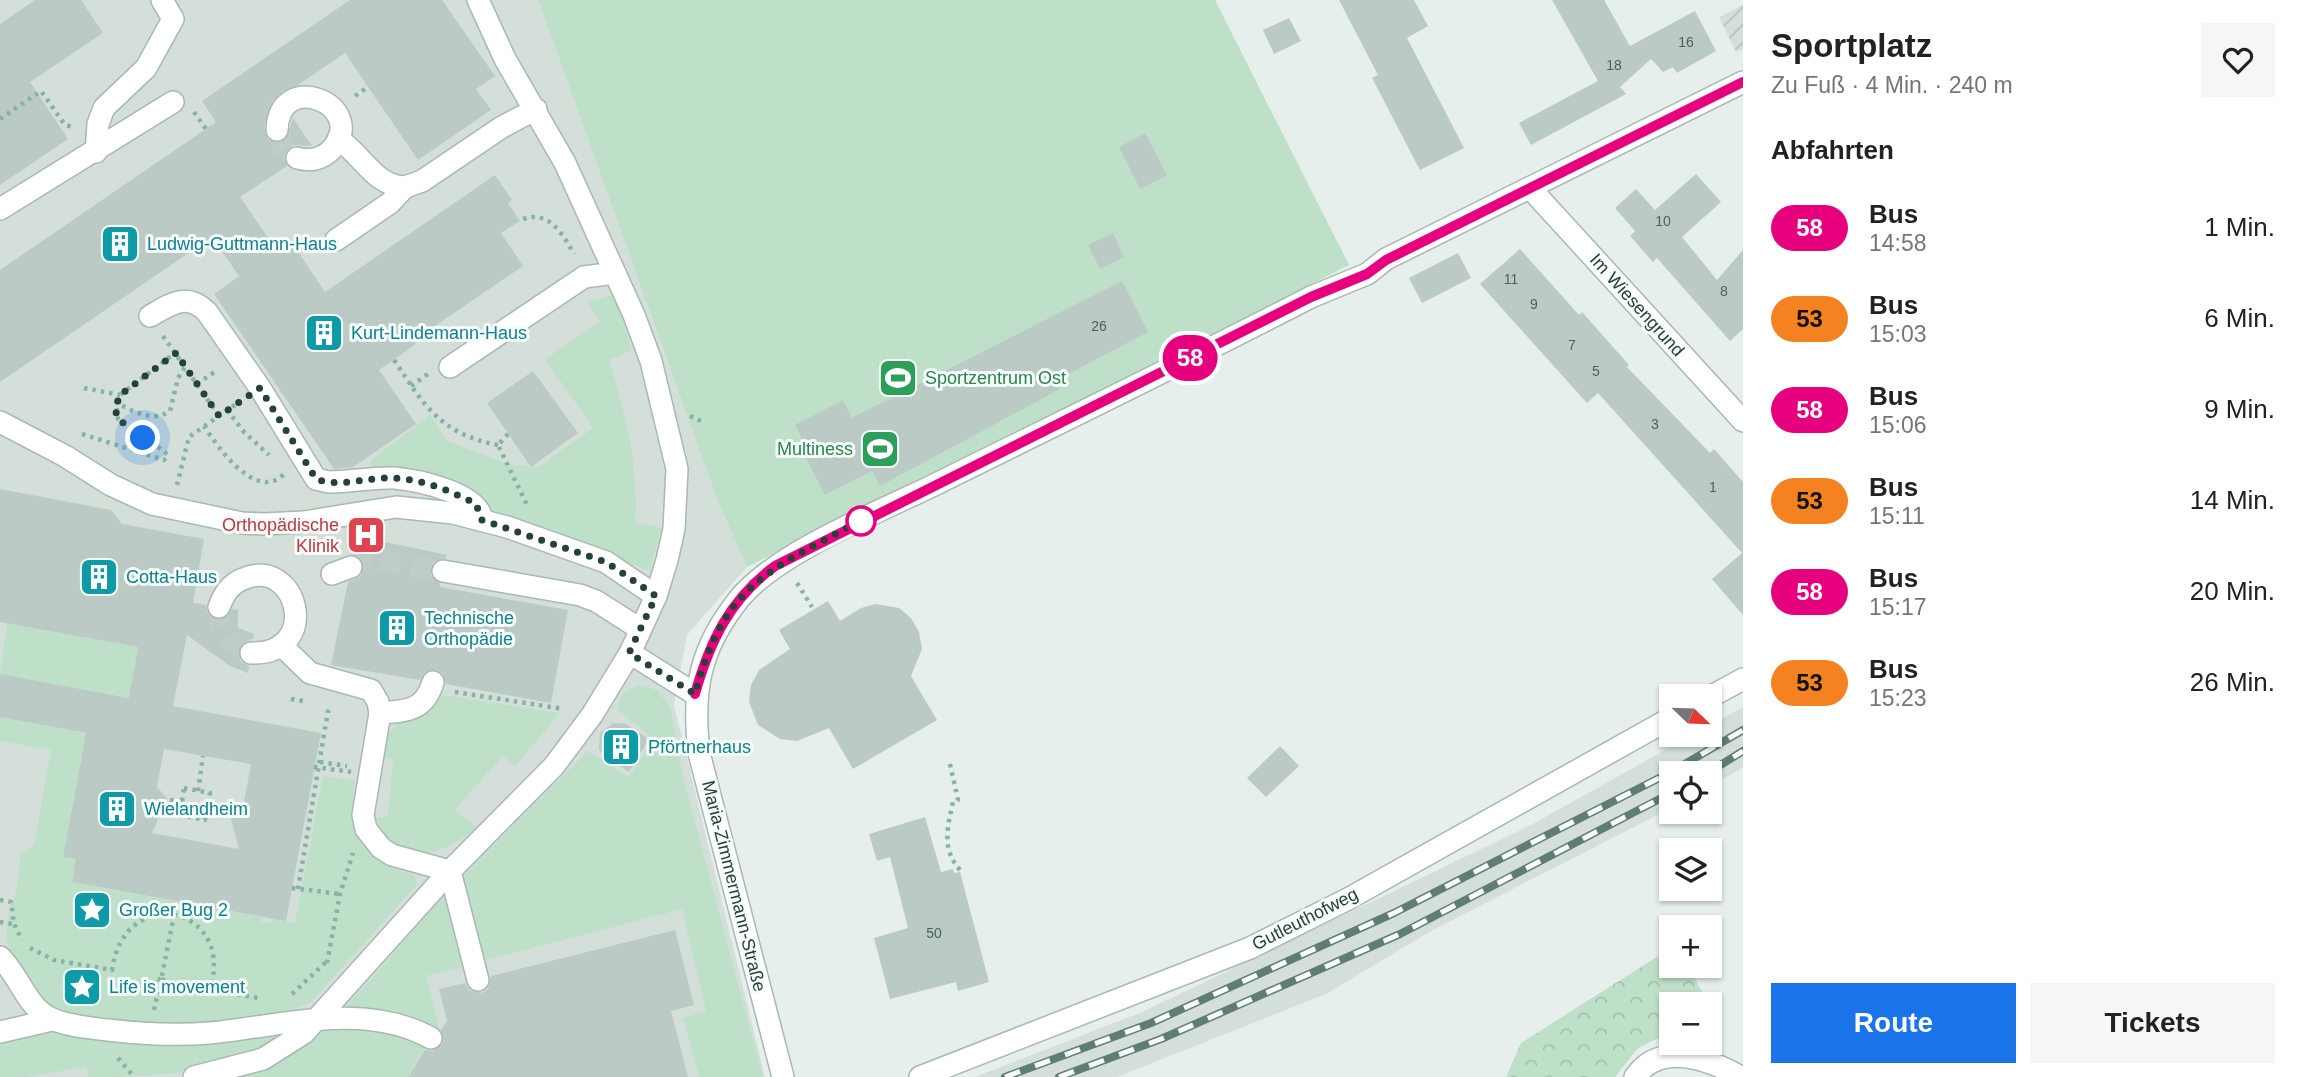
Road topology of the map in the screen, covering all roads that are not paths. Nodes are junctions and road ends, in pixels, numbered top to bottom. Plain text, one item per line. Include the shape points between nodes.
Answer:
1 (162, 0) edge
2 (478, 0) edge
3 (1743, 82) edge
4 (173, 102) dead end
5 (536, 109) junction
6 (276, 130) dead end
7 (338, 139) junction
8 (96, 152) junction
9 (297, 158) dead end
10 (405, 187) junction
11 (1530, 188) junction
12 (0, 209) edge
13 (337, 240) dead end
14 (615, 273) junction
15 (150, 316) road end
16 (450, 367) dead end
17 (1743, 421) edge
18 (0, 422) edge
19 (482, 520) junction
20 (443, 571) tunnel mouth
21 (656, 596) junction
22 (219, 607) dead end
23 (640, 629) junction
24 (281, 645) junction
25 (251, 653) dead end
26 (629, 653) junction
27 (1743, 678) edge
28 (432, 685) road end
29 (1722, 690) edge
30 (695, 694) junction
31 (380, 713) junction
32 (1659, 725) edge
33 (450, 871) junction
34 (0, 957) edge
35 (478, 979) dead end
36 (325, 1010) junction
37 (52, 1020) junction
38 (0, 1032) edge
39 (431, 1038) dead end
40 (194, 1077) edge
41 (783, 1077) edge
42 (920, 1077) edge
43 (1635, 1077) edge
44 (1741, 1077) edge

1 - 8 street via 173,19 146,68 104,108
2 - 5 street
3 - 11 street
4 - 8 street
5 - 10 street via 422,181
5 - 14 street
6 - 7 street via 285,107 301,97 314,97 335,111 340,122
7 - 9 street via 323,157
7 - 10 street via 354,149 382,181
8 - 12 street
10 - 13 street
11 - 17 street, Im Wiesengrund
11 - 30 street via 1386,260 1367,274 1311,297 775,566 740,597 725,618 709,648
14 - 16 street via 584,277
14 - 21 street via 651,361 677,469 674,529
15 - 19 street via 176,301 200,305 260,388 316,479 411,480 476,504
18 - 19 street via 138,500 243,523 304,522 396,507
19 - 21 street via 606,562
20 - 23 street via 579,595
21 - 23 street
22 - 24 street via 227,590 239,580 262,576 277,580 292,597 296,612 291,634
23 - 26 street
24 - 25 street
24 - 31 street via 310,673 371,690
26 - 30 street
26 - 33 street via 554,766
27 - 29 street
28 - 31 street via 426,701 413,709
30 - 41 street, Maria-Zimmermann-Straße via 699,753
31 - 33 street via 363,815 366,829 392,855
32 - 42 street, Gutleuthofweg via 1250,948
33 - 35 street
33 - 36 street
34 - 37 street
36 - 37 street via 208,1033 150,1035
36 - 39 street via 392,1024
36 - 40 street via 289,1045 263,1059
37 - 38 street
43 - 44 street via 1663,1057 1685,1056 1712,1061

